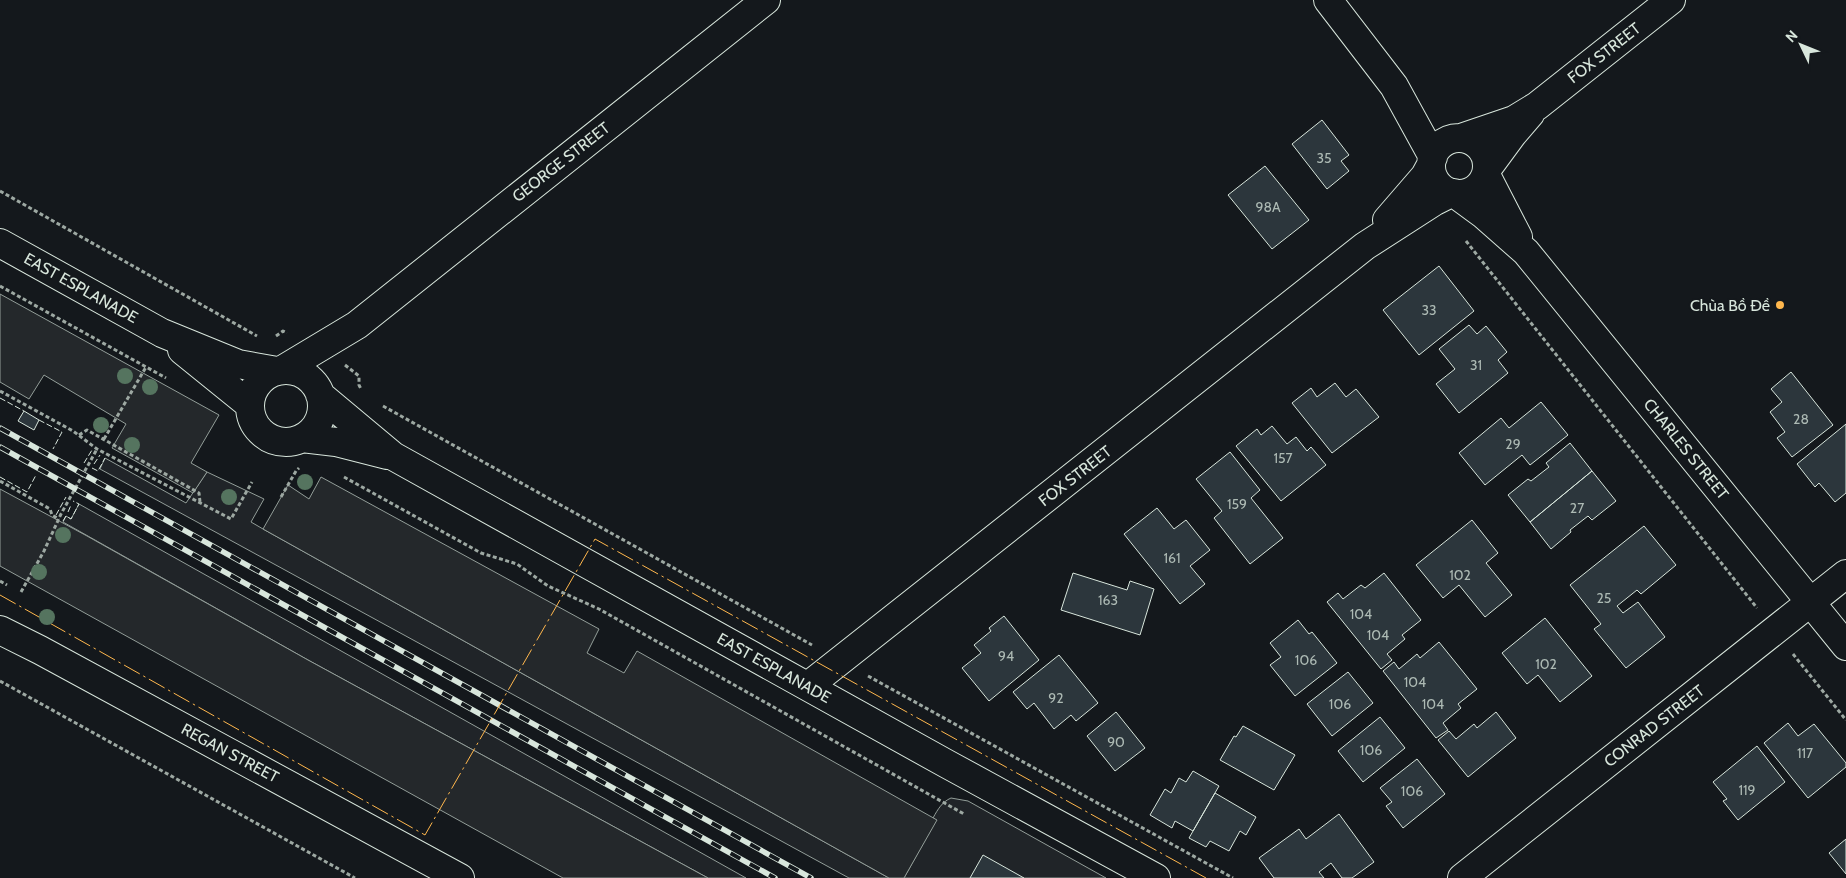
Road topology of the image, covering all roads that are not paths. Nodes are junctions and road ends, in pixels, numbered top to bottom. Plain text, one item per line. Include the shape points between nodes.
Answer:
1 (766, 0) edge
2 (1328, 0) edge
3 (1671, 0) edge
4 (1394, 86) junction
5 (1537, 106) junction
6 (1459, 138) junction
7 (1432, 161) junction
8 (1486, 172) junction
9 (1453, 193) junction
10 (0, 244) edge
11 (1526, 252) junction
12 (1341, 265) junction
13 (162, 333) junction
14 (324, 354) junction
15 (279, 371) junction
16 (318, 391) junction
17 (250, 405) junction
18 (303, 451) junction
19 (393, 456) junction
20 (1846, 574) edge
21 (1811, 602) junction
22 (0, 630) edge
23 (1846, 646) edge
24 (808, 686) junction
25 (460, 878) edge
26 (1156, 878) edge
27 (1462, 878) edge

1 - 14 street, GEORGE STREET
2 - 4 street
3 - 5 street, FOX STREET
4 - 6 street
4 - 7 street
5 - 6 street, FOX STREET via 1514,120
5 - 8 street, FOX STREET
6 - 7 street via 1436,149
6 - 8 street via 1477,144 1486,160
7 - 9 street via 1432,175 1436,182
7 - 12 street, FOX STREET via 1425,176 1392,216
8 - 9 street via 1473,190 1464,194
8 - 11 street, CHARLES STREET
9 - 11 street, CHARLES STREET
9 - 12 street, FOX STREET via 1434,201
10 - 13 street, EAST ESPLANADE
11 - 21 street, CHARLES STREET
12 - 24 street, FOX STREET
13 - 15 street, EAST ESPLANADE via 238,364
13 - 17 street, EAST ESPLANADE
14 - 15 street, GEORGE STREET
14 - 16 street, GEORGE STREET
15 - 16 street via 302,374
15 - 17 street via 261,380 251,396
16 - 18 street via 321,415
16 - 19 street, EAST ESPLANADE
17 - 18 street via 255,424 261,432 270,438 290,442
18 - 19 street, EAST ESPLANADE via 336,442
19 - 24 street, EAST ESPLANADE
20 - 21 street, CONRAD STREET
21 - 23 street, CHARLES STREET
21 - 27 street, CONRAD STREET
22 - 25 street, REGAN STREET
24 - 26 street, EAST ESPLANADE

